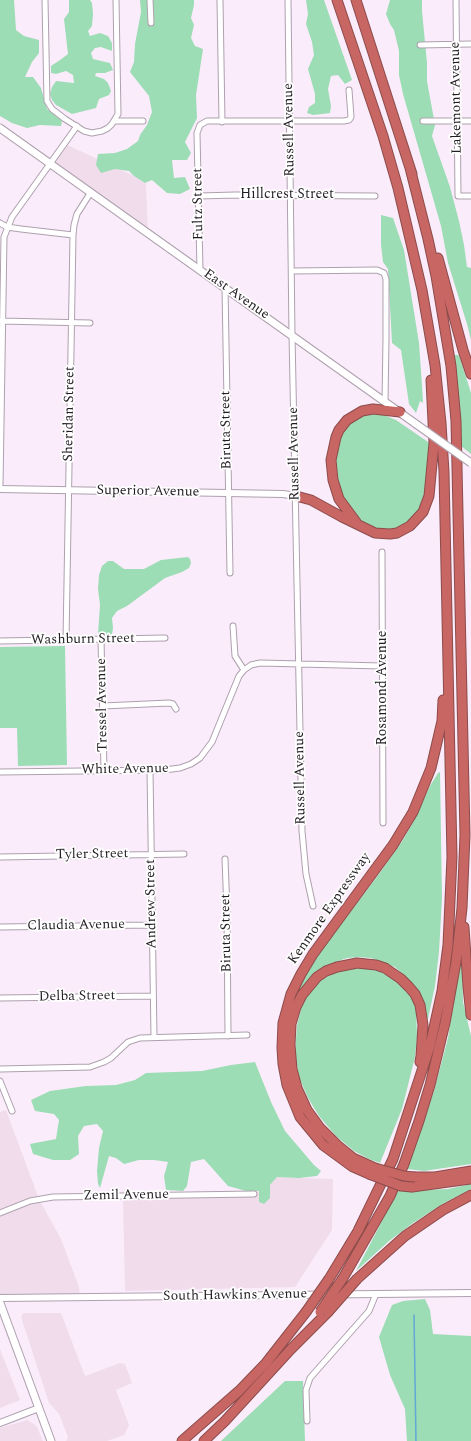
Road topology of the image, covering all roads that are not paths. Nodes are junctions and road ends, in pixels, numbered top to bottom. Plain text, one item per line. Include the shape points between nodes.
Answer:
1 (45, 0) edge
2 (116, 0) edge
3 (150, 0) edge
4 (220, 0) edge
5 (288, 0) edge
6 (337, 0) edge
7 (356, 0) edge
8 (456, 0) edge
9 (151, 23) dead end
10 (456, 44) junction
11 (471, 44) edge
12 (420, 45) dead end
13 (349, 90) dead end
14 (423, 120) dead end
15 (114, 121) junction
16 (143, 121) dead end
17 (290, 121) junction
18 (457, 121) junction
19 (471, 121) edge
20 (222, 122) junction
21 (77, 126) junction
22 (0, 128) edge
23 (49, 163) junction
24 (410, 168) junction
25 (91, 192) junction
26 (198, 196) junction
27 (291, 196) junction
28 (375, 196) dead end
29 (471, 196) edge
30 (0, 223) edge
31 (7, 226) junction
32 (73, 235) junction
33 (200, 270) junction
34 (292, 271) junction
35 (225, 287) junction
36 (2, 321) edge
37 (71, 322) junction
38 (90, 323) dead end
39 (428, 323) junction
40 (292, 335) junction
41 (471, 374) edge
42 (386, 402) junction
43 (400, 412) junction
44 (471, 463) edge
45 (0, 485) edge
46 (0, 489) edge
47 (68, 490) junction
48 (228, 494) junction
49 (296, 496) junction
50 (360, 526) junction
51 (382, 552) dead end
52 (230, 573) dead end
53 (233, 626) dead end
54 (165, 638) dead end
55 (101, 639) junction
56 (66, 640) junction
57 (0, 641) edge
58 (447, 659) junction
59 (299, 664) junction
60 (382, 666) junction
61 (244, 670) junction
62 (103, 706) junction
63 (176, 709) dead end
64 (104, 770) junction
65 (150, 770) junction
66 (0, 772) edge
67 (383, 823) dead end
68 (151, 854) junction
69 (184, 854) dead end
70 (0, 857) edge
71 (225, 859) dead end
72 (312, 906) dead end
73 (462, 908) junction
74 (152, 925) junction
75 (0, 927) edge
76 (153, 996) junction
77 (0, 998) edge
78 (471, 1015) edge
79 (248, 1035) dead end
80 (228, 1036) junction
81 (154, 1037) junction
82 (0, 1069) edge
83 (0, 1081) edge
84 (12, 1112) dead end
85 (401, 1133) junction
86 (372, 1171) junction
87 (471, 1171) edge
88 (471, 1179) edge
89 (254, 1194) dead end
90 (471, 1196) edge
91 (0, 1213) edge
92 (471, 1293) edge
93 (376, 1294) junction
94 (0, 1298) edge
95 (0, 1303) edge
96 (324, 1312) junction
97 (39, 1408) junction
98 (307, 1421) dead end
99 (0, 1423) edge
100 (51, 1441) edge
101 (182, 1441) edge
102 (204, 1441) edge

1 - 21 street via 46,98 52,109
2 - 15 street via 118,114
3 - 9 street
4 - 20 street
5 - 17 street, Russell Avenue
6 - 39 highway via 398,188
7 - 24 highway
8 - 10 street, Lakemont Avenue
10 - 11 street
10 - 12 street
10 - 18 street, Lakemont Avenue
13 - 17 street via 349,120
14 - 18 street
15 - 16 street
15 - 21 street via 108,128 99,132 88,132
17 - 20 street
17 - 27 street, Russell Avenue
18 - 19 street
18 - 29 street, Lakemont Avenue via 458,196
20 - 26 street, Fultz Street via 207,121 197,130
21 - 23 street
22 - 23 main road, East Avenue
23 - 25 main road, East Avenue
23 - 31 street
24 - 41 highway via 437,252
24 - 73 highway via 436,276 451,366 456,421 465,835
25 - 32 street, Sheridan Street via 77,214
25 - 33 main road, East Avenue
26 - 27 street, Hillcrest Street
26 - 33 street, Fultz Street
27 - 28 street, Hillcrest Street
27 - 34 street, Russell Avenue
30 - 31 street
31 - 32 street
31 - 36 street via 4,237
32 - 37 street, Sheridan Street
33 - 35 main road, East Avenue
34 - 40 street, Russell Avenue
34 - 42 street via 383,271
35 - 40 main road, East Avenue
35 - 48 street, Biruta Street
36 - 37 street
36 - 45 street
37 - 38 street
37 - 47 street, Sheridan Street
39 - 50 highway via 434,443 429,496 425,508 410,526 397,533 382,534
39 - 58 highway via 438,394 443,466
40 - 42 main road, East Avenue
40 - 49 street, Russell Avenue
42 - 43 main road, East Avenue
43 - 44 main road, East Avenue, bridge
43 - 50 highway via 373,409 358,412 344,423 336,437 331,460 332,480 339,499
46 - 47 street, Superior Avenue
47 - 48 street, Superior Avenue
47 - 56 street, Sheridan Street
48 - 49 street, Superior Avenue
48 - 52 street, Biruta Street
49 - 50 highway via 311,500
49 - 59 street, Russell Avenue
51 - 60 street, Rosamond Avenue
53 - 61 street via 235,656
54 - 55 street, Washburn Street
55 - 56 street, Washburn Street
55 - 62 street, Tressel Avenue
56 - 57 street, Washburn Street
58 - 85 highway via 452,857 448,945 442,991 430,1046
58 - 86 highway, Kenmore Expressway via 442,720 431,768 413,812 393,845 313,954 291,994 283,1023 283,1064 287,1085 300,1117 323,1145 353,1167
59 - 60 street
59 - 61 street via 260,663
59 - 72 street, Russell Avenue via 302,832
60 - 67 street, Rosamond Avenue
61 - 65 street, White Avenue via 238,676 212,742 200,758 180,768
62 - 63 street via 169,703 174,704
62 - 64 street, Tressel Avenue
64 - 65 street, White Avenue
64 - 66 street, White Avenue
65 - 68 street, Andrew Street
68 - 69 street, Tyler Street
68 - 70 street, Tyler Street
68 - 74 street, Andrew Street
71 - 80 street, Biruta Street
73 - 78 highway
73 - 96 highway, bridge via 456,962 443,1030 419,1121 390,1196
74 - 75 street, Claudia Avenue
74 - 76 street, Andrew Street
76 - 77 street, Delba Street
76 - 81 street, Andrew Street
79 - 80 street
80 - 81 street
81 - 82 street via 128,1042 111,1058 90,1067
83 - 84 street
85 - 86 highway via 421,1056 423,1025 420,1005 415,994 397,976 376,965 357,963 326,971 310,984 296,1007 291,1024 292,1069 299,1094 320,1128 337,1145
85 - 101 highway, bridge via 393,1159 358,1231 330,1279 266,1363
86 - 87 highway, bridge via 435,1177
86 - 88 highway, bridge via 401,1186 412,1187
89 - 91 street, Zemil Avenue via 44,1198
90 - 96 highway, bridge via 443,1210 410,1232
92 - 93 street, South Hawkins Avenue
93 - 94 street, South Hawkins Avenue
93 - 98 street via 369,1311 310,1378 306,1390
95 - 97 main road
96 - 102 highway
97 - 99 street
97 - 100 main road

